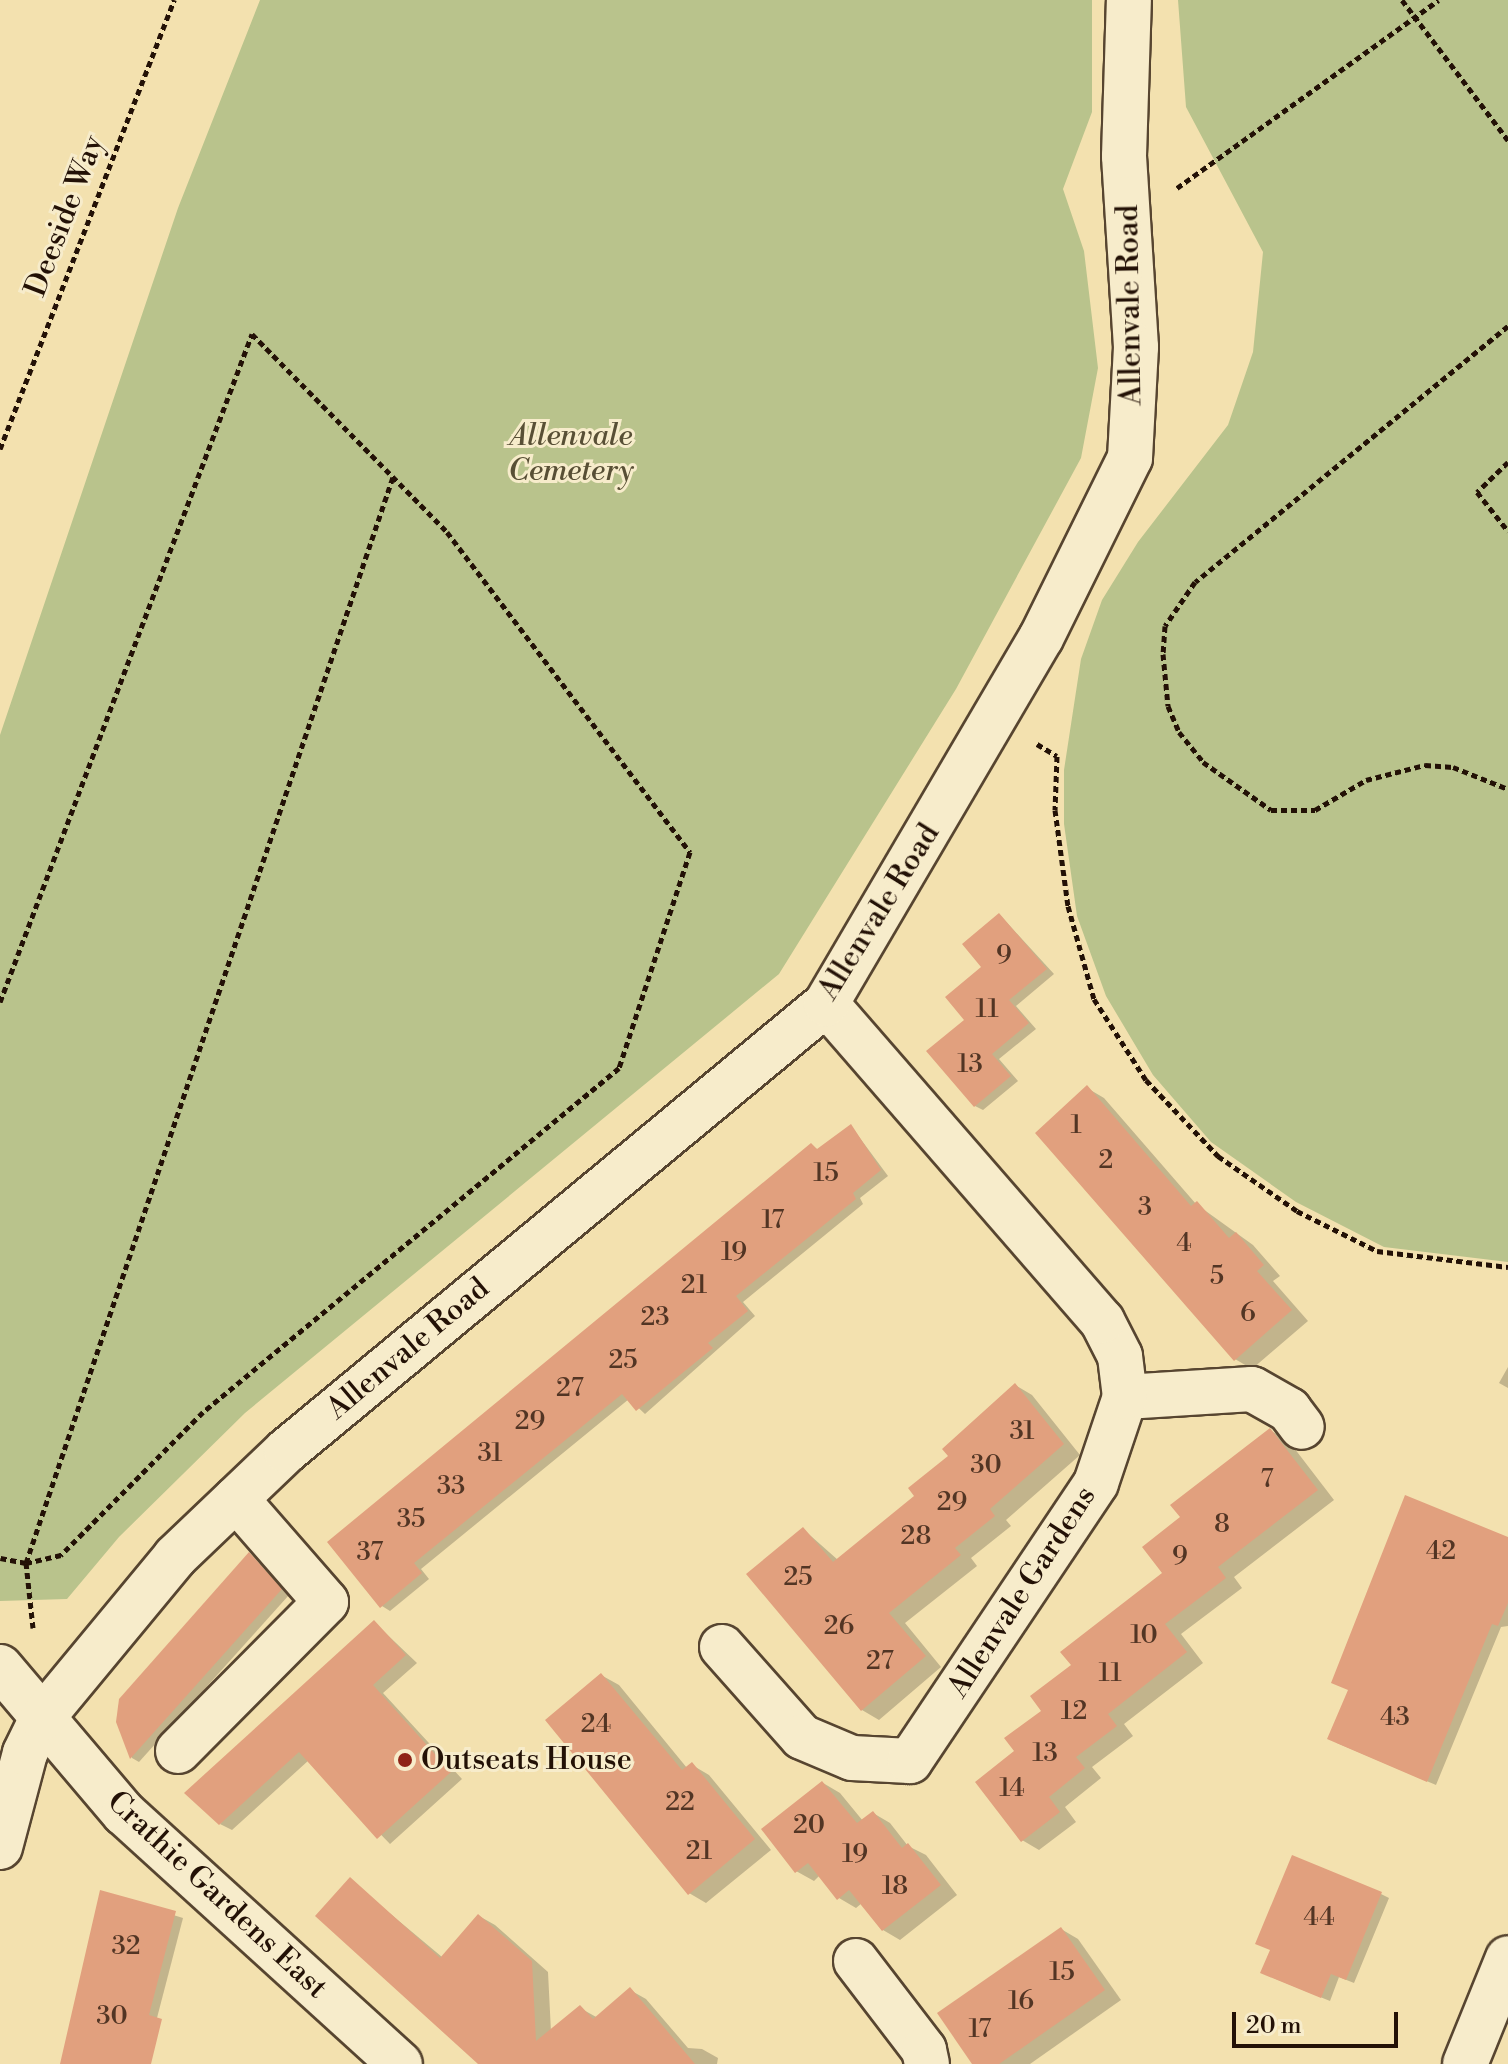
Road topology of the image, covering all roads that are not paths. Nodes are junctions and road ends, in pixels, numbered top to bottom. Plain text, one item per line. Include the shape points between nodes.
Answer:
1 (1129, 0) edge
2 (826, 1004) junction
3 (1125, 1397) junction
4 (1302, 1427) dead end
5 (236, 1499) junction
6 (722, 1647) dead end
7 (0, 1667) edge
8 (42, 1718) junction
9 (178, 1751) dead end
10 (0, 1847) edge
11 (1508, 1958) edge
12 (856, 1961) dead end
13 (400, 2064) edge
14 (927, 2064) edge
15 (1465, 2064) edge

1 - 2 street, Allenvale Road via 1124,156 1136,347 1130,458 1034,651
2 - 3 street, Allenvale Gardens via 1102,1321 1120,1356
2 - 5 street, Allenvale Road via 298,1441
3 - 4 street via 1252,1389 1289,1410
3 - 6 street, Allenvale Gardens via 1096,1483 910,1761 852,1758 802,1737
5 - 8 street, Allenvale Road via 175,1557
5 - 9 street via 326,1602
7 - 8 street, Crathie Gardens East
8 - 10 street, Allenvale Road via 25,1753
8 - 13 street, Crathie Gardens East via 124,1813
11 - 15 street
12 - 14 street via 924,2050

